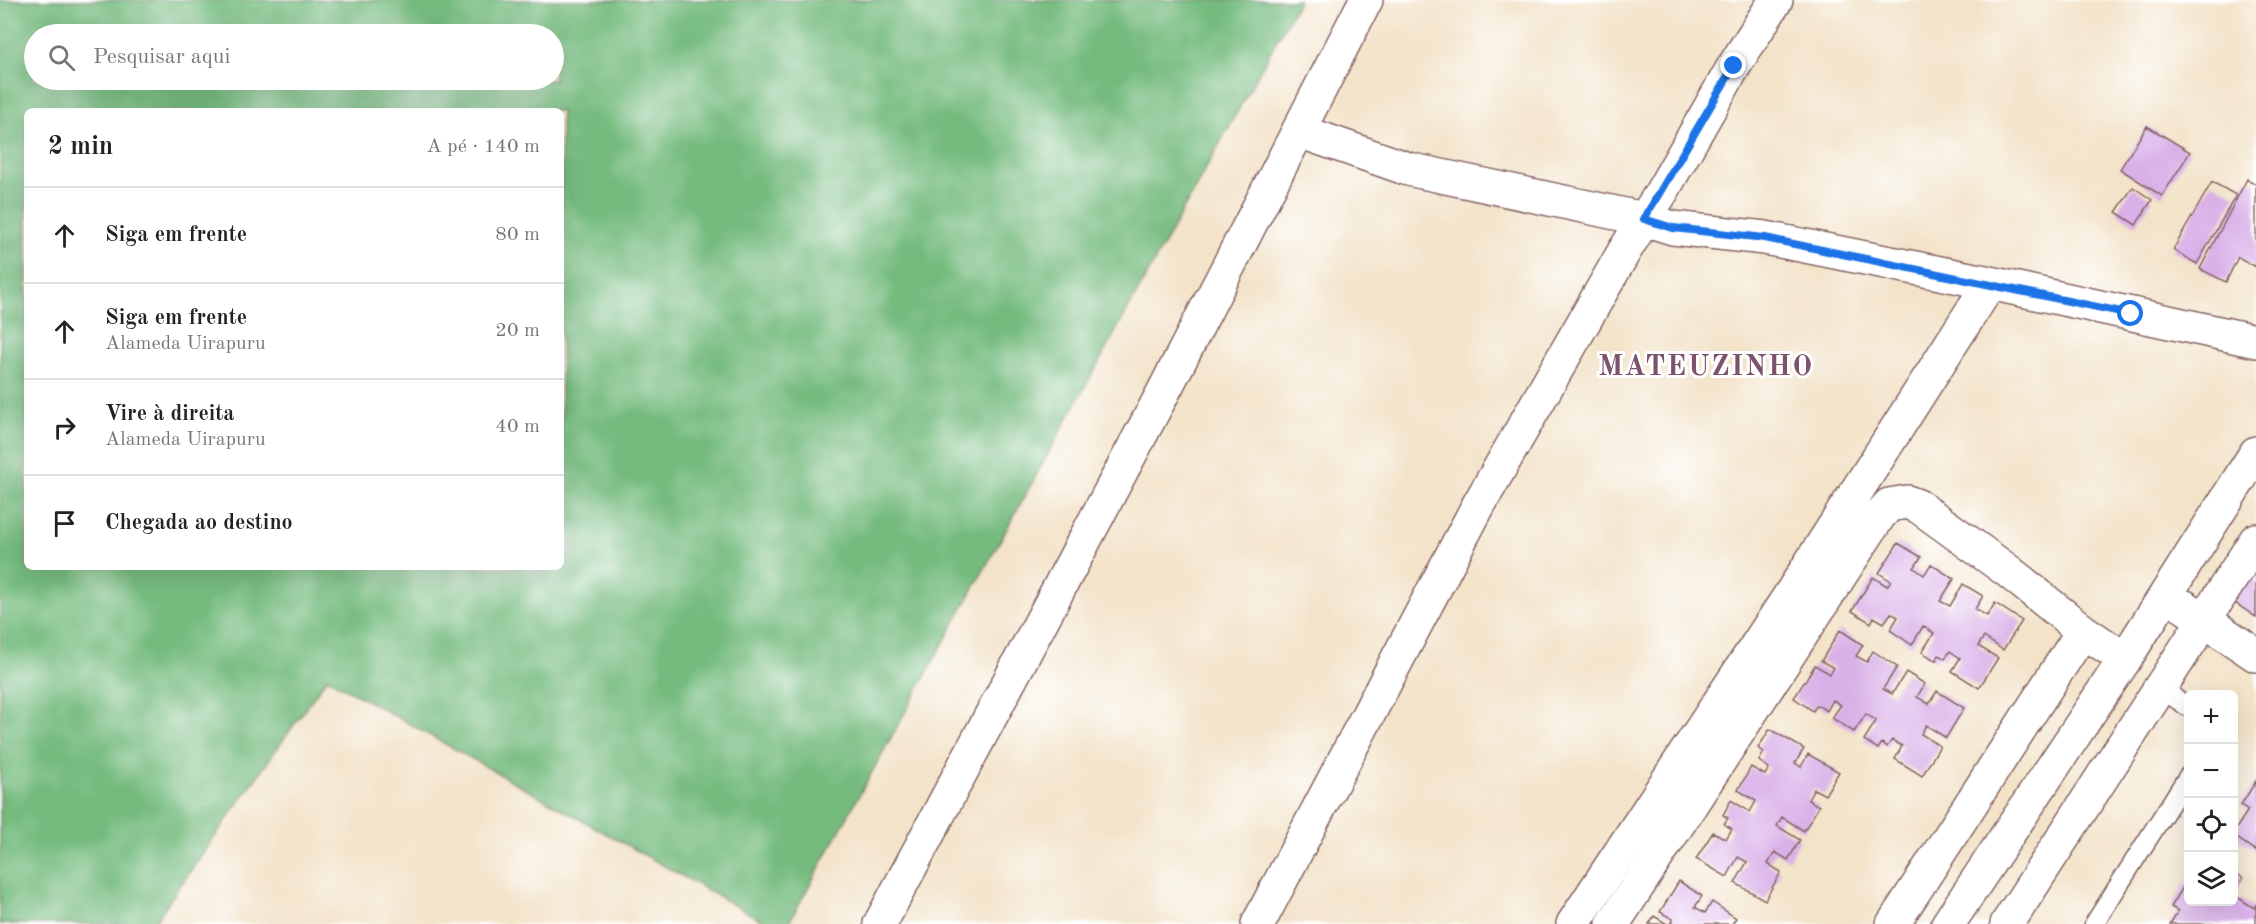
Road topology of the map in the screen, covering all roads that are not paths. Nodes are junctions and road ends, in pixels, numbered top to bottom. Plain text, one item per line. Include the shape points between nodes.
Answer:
1 (1366, 0) edge
2 (1776, 0) edge
3 (1299, 131) junction
4 (1644, 219) junction
5 (1990, 283) junction
6 (2256, 341) edge
7 (2256, 453) edge
8 (2256, 540) edge
9 (2167, 593) junction
10 (2204, 620) junction
11 (2083, 631) junction
12 (2256, 655) edge
13 (2125, 659) junction
14 (2160, 688) junction
15 (2184, 704) edge
16 (2184, 783) edge
17 (880, 924) edge
18 (1258, 924) edge
19 (1573, 924) edge
20 (1613, 924) edge
21 (1893, 924) edge
22 (1948, 924) edge
23 (2007, 924) edge
24 (2094, 924) edge

1 - 3 street
2 - 4 street
3 - 4 street via 1408,169
3 - 17 street
4 - 5 street via 1673,228 1765,238
4 - 18 street via 1478,506
5 - 6 street
5 - 19 street
7 - 9 street
8 - 10 street
9 - 10 street
9 - 13 street
10 - 12 street
10 - 14 street
11 - 13 street
11 - 20 street via 1918,506 1907,502 1889,505
11 - 21 street
13 - 22 street
14 - 15 lane
14 - 23 street
16 - 24 lane

